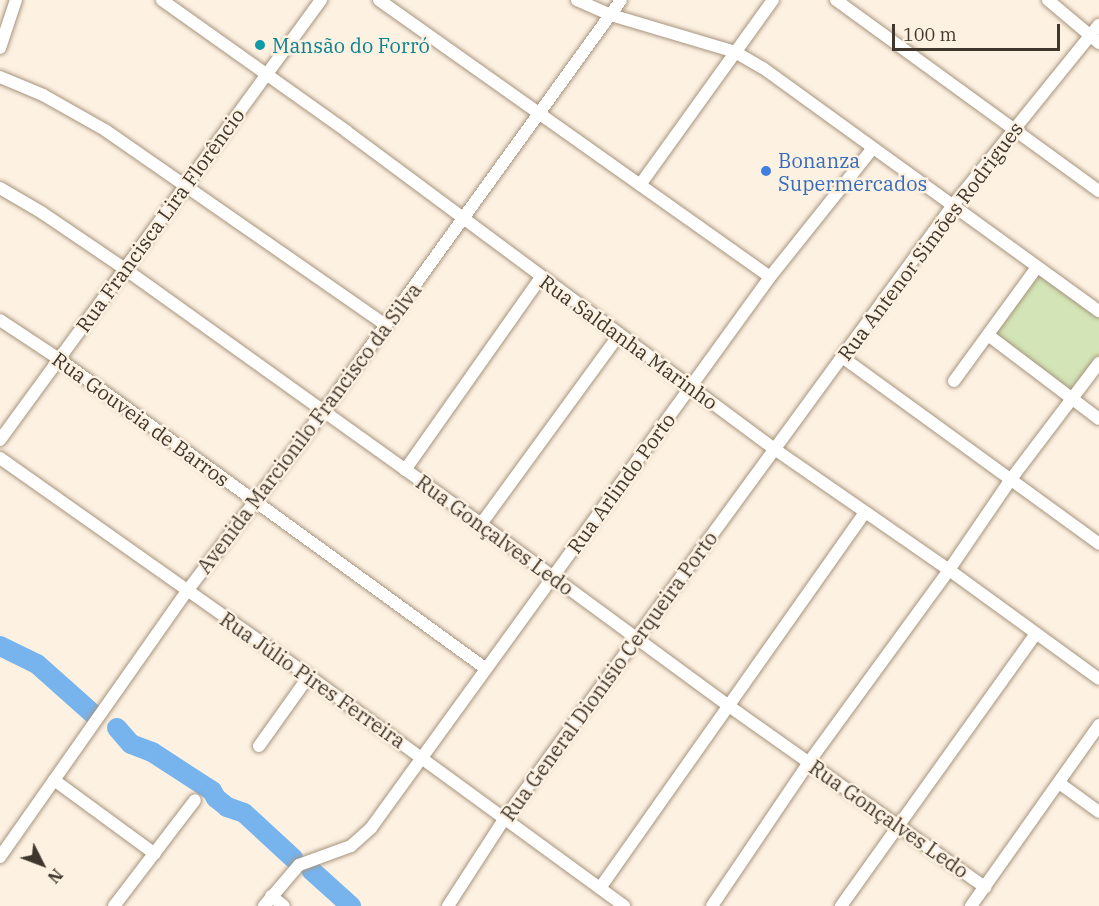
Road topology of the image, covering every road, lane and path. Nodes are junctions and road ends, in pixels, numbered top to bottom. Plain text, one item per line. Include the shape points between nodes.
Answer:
1 (16, 0) edge
2 (162, 0) edge
3 (321, 0) edge
4 (379, 0) edge
5 (577, 0) edge
6 (621, 0) edge
7 (773, 0) edge
8 (836, 0) edge
9 (1048, 0) edge
10 (610, 15) junction
11 (1099, 25) edge
12 (1095, 40) edge
13 (0, 48) edge
14 (735, 52) junction
15 (266, 72) junction
16 (0, 77) edge
17 (538, 112) junction
18 (1014, 127) junction
19 (873, 148) junction
20 (186, 185) junction
21 (640, 185) junction
22 (0, 188) edge
23 (1099, 191) edge
24 (953, 205) junction
25 (464, 219) junction
26 (1037, 267) junction
27 (125, 269) junction
28 (541, 277) junction
29 (770, 277) junction
30 (1099, 311) edge
31 (0, 320) edge
32 (386, 325) junction
33 (620, 335) junction
34 (988, 335) junction
35 (842, 357) junction
36 (58, 359) junction
37 (1099, 363) edge
38 (954, 381) dead end
39 (691, 388) junction
40 (1073, 398) junction
41 (323, 412) junction
42 (1099, 419) edge
43 (0, 440) edge
44 (773, 448) junction
45 (0, 458) edge
46 (405, 470) junction
47 (1011, 479) junction
48 (256, 502) junction
49 (865, 513) junction
50 (482, 525) junction
51 (1099, 544) edge
52 (949, 570) junction
53 (552, 576) junction
54 (187, 591) junction
55 (1036, 634) junction
56 (637, 638) junction
57 (484, 668) junction
58 (309, 676) junction
59 (1099, 679) edge
60 (729, 706) junction
61 (1099, 725) edge
62 (259, 746) dead end
63 (423, 759) junction
64 (809, 762) junction
65 (54, 780) junction
66 (1059, 783) junction
67 (195, 800) dead end
68 (1099, 812) edge
69 (505, 818) junction
70 (898, 825) junction
71 (155, 854) junction
72 (0, 857) edge
73 (986, 887) junction
74 (600, 888) junction
75 (267, 901) edge
76 (114, 906) edge
77 (284, 906) edge
78 (448, 906) edge
79 (624, 906) edge
80 (712, 906) edge
81 (841, 906) edge
82 (971, 906) edge

1 - 13 street
2 - 15 street, Rua Saldanha Marinho
3 - 15 street, Rua Francisca Lira Florêncio
4 - 17 street
5 - 10 street
6 - 10 street, Avenida Marcionilo Francisco da Silva
7 - 14 street
8 - 18 street
9 - 12 street
10 - 14 street
10 - 17 street, Avenida Marcionilo Francisco da Silva
11 - 12 street, Rua Antenor Simões Rodrigues
12 - 18 street, Rua Antenor Simões Rodrigues
14 - 19 street
14 - 21 street
15 - 20 street, Rua Francisca Lira Florêncio
15 - 25 street, Rua Saldanha Marinho
16 - 20 street via 64,107
17 - 21 street
17 - 25 street, Avenida Marcionilo Francisco da Silva
18 - 23 street
18 - 24 street, Rua Antenor Simões Rodrigues
19 - 24 street
19 - 29 street, Rua Arlindo Porto
20 - 27 street, Rua Francisca Lira Florêncio
20 - 32 street
21 - 29 street
22 - 27 street, Rua Gonçalves Ledo
24 - 26 street
24 - 35 street, Rua Antenor Simões Rodrigues
25 - 28 street, Rua Saldanha Marinho
25 - 32 street, Avenida Marcionilo Francisco da Silva
26 - 30 street
26 - 34 street
27 - 36 street, Rua Francisca Lira Florêncio
27 - 41 street, Rua Gonçalves Ledo
28 - 33 street, Rua Saldanha Marinho
28 - 46 street
29 - 39 street, Rua Arlindo Porto
31 - 36 street, Rua Gouveia de Barros
32 - 41 street, Avenida Marcionilo Francisco da Silva
33 - 39 street, Rua Saldanha Marinho
33 - 50 street
34 - 38 street
34 - 40 street
35 - 44 street, Rua Antenor Simões Rodrigues
35 - 47 street
36 - 43 street, Rua Francisca Lira Florêncio
36 - 48 street, Rua Gouveia de Barros
37 - 40 street
39 - 44 street, Rua Saldanha Marinho
39 - 53 street, Rua Arlindo Porto
40 - 42 street
40 - 47 street
41 - 46 street, Rua Gonçalves Ledo
41 - 48 street, Avenida Marcionilo Francisco da Silva
44 - 49 street, Rua Saldanha Marinho
44 - 56 street, Rua General Dionísio Cerqueira Porto
45 - 54 street, Rua Júlio Pires Ferreira
46 - 50 street, Rua Gonçalves Ledo
47 - 51 street
47 - 52 street
48 - 54 street, Avenida Marcionilo Francisco da Silva
48 - 57 street, Rua Gouveia de Barros
49 - 52 street, Rua Saldanha Marinho
49 - 60 street
50 - 53 street, Rua Gonçalves Ledo
52 - 55 street, Rua Saldanha Marinho
52 - 64 street
53 - 56 street, Rua Gonçalves Ledo
53 - 57 street, Rua Arlindo Porto
54 - 58 street, Rua Júlio Pires Ferreira
54 - 65 street, Avenida Marcionilo Francisco da Silva
55 - 59 street, Rua Saldanha Marinho
55 - 70 street
56 - 60 street, Rua Gonçalves Ledo
56 - 69 street, Rua General Dionísio Cerqueira Porto
57 - 63 street, Rua Arlindo Porto
58 - 62 street
58 - 63 street, Rua Júlio Pires Ferreira
60 - 64 street, Rua Gonçalves Ledo
60 - 74 street
61 - 66 street
63 - 69 street, Rua Júlio Pires Ferreira
63 - 75 street, Rua Arlindo Porto via 360,839 299,865
64 - 70 street, Rua Gonçalves Ledo
64 - 80 street
65 - 71 street
65 - 72 street, Avenida Marcionilo Francisco da Silva
66 - 68 street
66 - 73 street
67 - 71 street
69 - 74 street, Rua Júlio Pires Ferreira
69 - 78 street, Rua General Dionísio Cerqueira Porto
70 - 73 street, Rua Gonçalves Ledo
70 - 81 street
71 - 76 street
73 - 82 street
74 - 79 street, Rua Júlio Pires Ferreira
75 - 77 street

